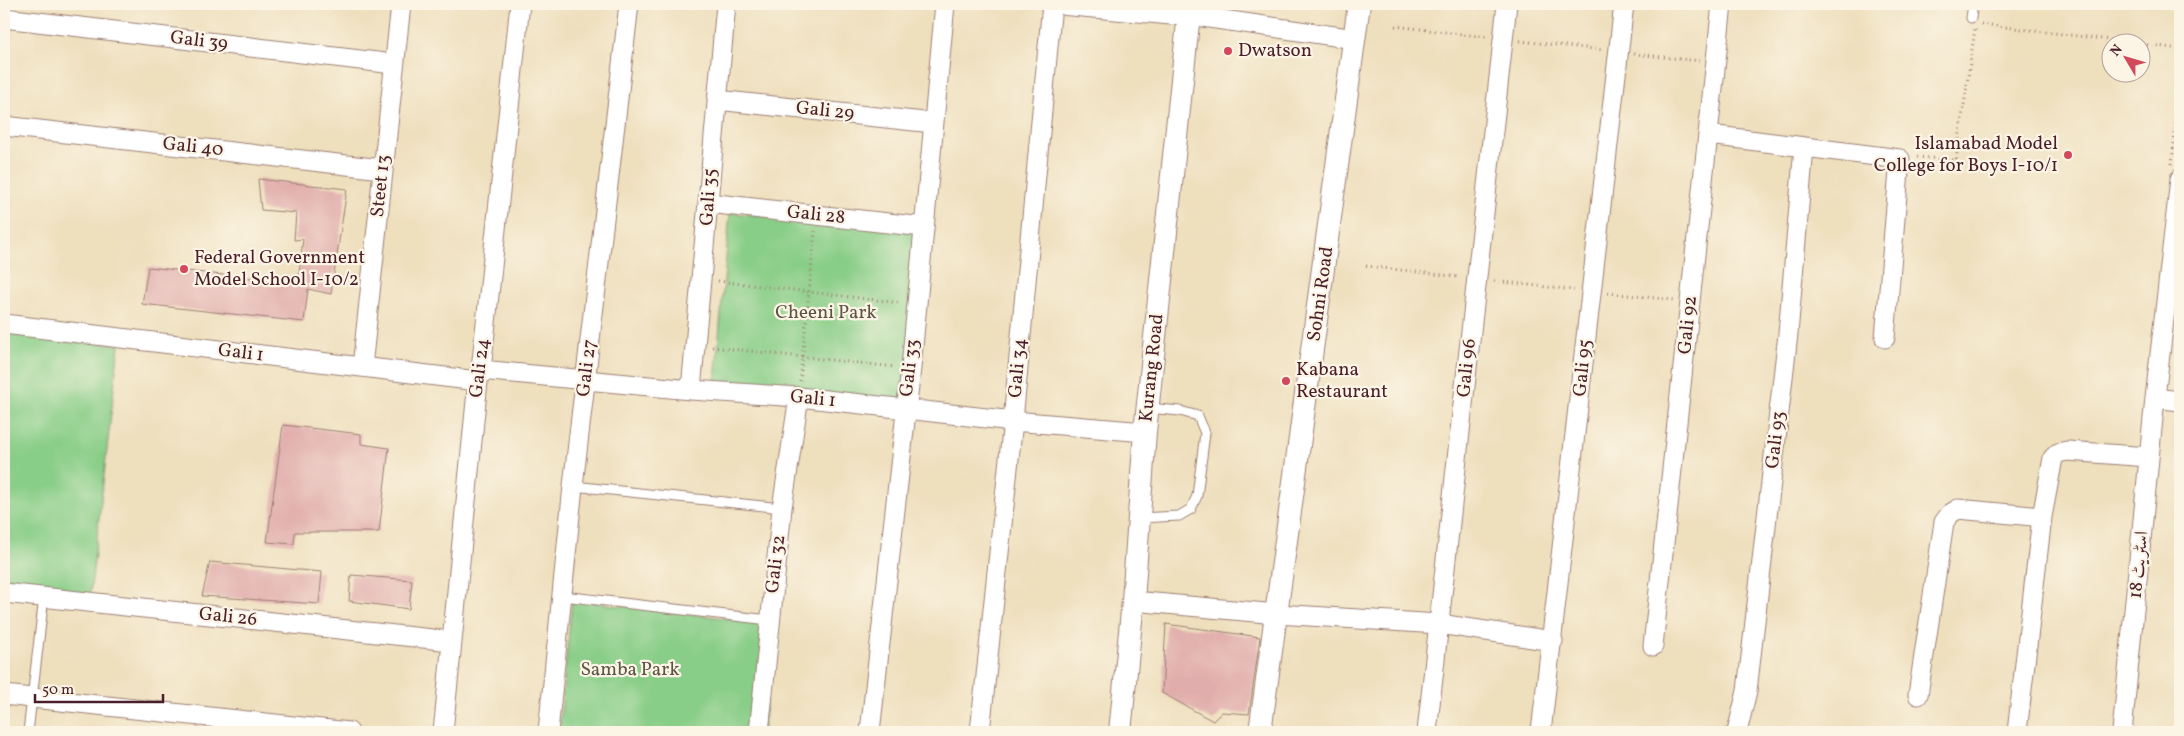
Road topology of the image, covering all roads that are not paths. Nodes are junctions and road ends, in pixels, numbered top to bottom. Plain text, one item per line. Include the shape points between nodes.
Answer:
1 (401, 4) edge
2 (520, 4) edge
3 (629, 4) edge
4 (726, 4) edge
5 (945, 4) edge
6 (1052, 4) edge
7 (1066, 4) edge
8 (1359, 4) edge
9 (1507, 4) edge
10 (1624, 4) edge
11 (1722, 4) edge
12 (1973, 4) edge
13 (1189, 10) edge
14 (4, 18) edge
15 (1971, 18) dead end
16 (1355, 39) junction
17 (394, 64) junction
18 (716, 100) junction
19 (933, 123) junction
20 (4, 126) edge
21 (1709, 136) junction
22 (1804, 147) junction
23 (382, 168) junction
24 (2180, 179) edge
25 (708, 203) junction
26 (924, 227) junction
27 (4, 324) edge
28 (1885, 338) dead end
29 (362, 368) junction
30 (479, 375) junction
31 (585, 381) junction
32 (691, 390) junction
33 (799, 397) junction
34 (2154, 398) junction
35 (2180, 400) edge
36 (1148, 408) junction
37 (905, 409) junction
38 (1013, 421) junction
39 (1145, 432) junction
40 (2149, 457) junction
41 (573, 486) junction
42 (782, 508) junction
43 (2042, 517) junction
44 (1139, 518) junction
45 (4, 593) edge
46 (563, 596) junction
47 (44, 597) junction
48 (1133, 601) junction
49 (1277, 614) junction
50 (769, 620) junction
51 (1439, 624) junction
52 (451, 641) junction
53 (1553, 641) junction
54 (1653, 646) dead end
55 (4, 695) edge
56 (1918, 695) dead end
57 (32, 698) junction
58 (28, 732) edge
59 (349, 732) edge
60 (443, 732) edge
61 (548, 732) edge
62 (759, 732) edge
63 (870, 732) edge
64 (980, 732) edge
65 (1120, 732) edge
66 (1260, 732) edge
67 (1427, 732) edge
68 (1541, 732) edge
69 (1737, 732) edge
70 (2017, 732) edge
71 (2122, 732) edge

1 - 17 street, Steet 13
2 - 30 street, Gali 24
3 - 31 street, Gali 27
4 - 18 street, Gali 35
5 - 19 street, Gali 33
6 - 38 street, Gali 34
7 - 13 street
8 - 16 street, Sohni Road
9 - 51 street, Gali 96
10 - 53 street, Gali 95
11 - 21 street, Gali 92
12 - 15 lane
13 - 16 street
13 - 36 street, Kurang Road
14 - 17 street, Gali 39
16 - 49 street, Sohni Road
17 - 23 street, Steet 13
18 - 19 street, Gali 29
18 - 25 street, Gali 35
19 - 26 street, Gali 33
20 - 23 street, Gali 40
21 - 22 street
21 - 54 street, Gali 92
22 - 28 street via 1900,158
22 - 69 street, Gali 93 via 1776,443 1747,691
23 - 29 street, Steet 13
24 - 34 street, اسٹریٹ 18
25 - 26 street, Gali 28
25 - 32 street, Gali 35
26 - 37 street, Gali 33
27 - 29 street, Gali 1
29 - 30 street, Gali 1
30 - 31 street, Gali 1
30 - 52 street, Gali 24
31 - 32 street, Gali 1
31 - 41 street, Gali 27
32 - 33 street, Gali 1
33 - 37 street, Gali 1
33 - 42 street, Gali 32
34 - 35 street
34 - 40 street, اسٹریٹ 18
36 - 39 street, Kurang Road
36 - 44 lane via 1198,416 1204,434 1200,480 1191,509 1180,516
37 - 38 street, Gali 1
37 - 63 street, Gali 33
38 - 39 street, Gali 1
38 - 64 street, Gali 34
39 - 44 street, Kurang Road
40 - 43 street via 2058,453 2051,466
40 - 71 street, اسٹریٹ 18
41 - 42 lane
41 - 46 street, Gali 27
42 - 50 street, Gali 32
43 - 56 street via 1958,509 1947,518 1940,538
43 - 70 street
44 - 48 street, Kurang Road
45 - 47 street, Gali 26
46 - 50 lane
46 - 61 street, Gali 27
47 - 52 street, Gali 26
47 - 57 lane
48 - 49 street
48 - 65 street, Kurang Road
49 - 51 street
49 - 66 street, Sohni Road
50 - 62 street, Gali 32
51 - 53 street
51 - 67 street, Gali 96
52 - 60 street, Gali 24
53 - 68 street, Gali 95
55 - 57 street
57 - 58 lane
57 - 59 street

